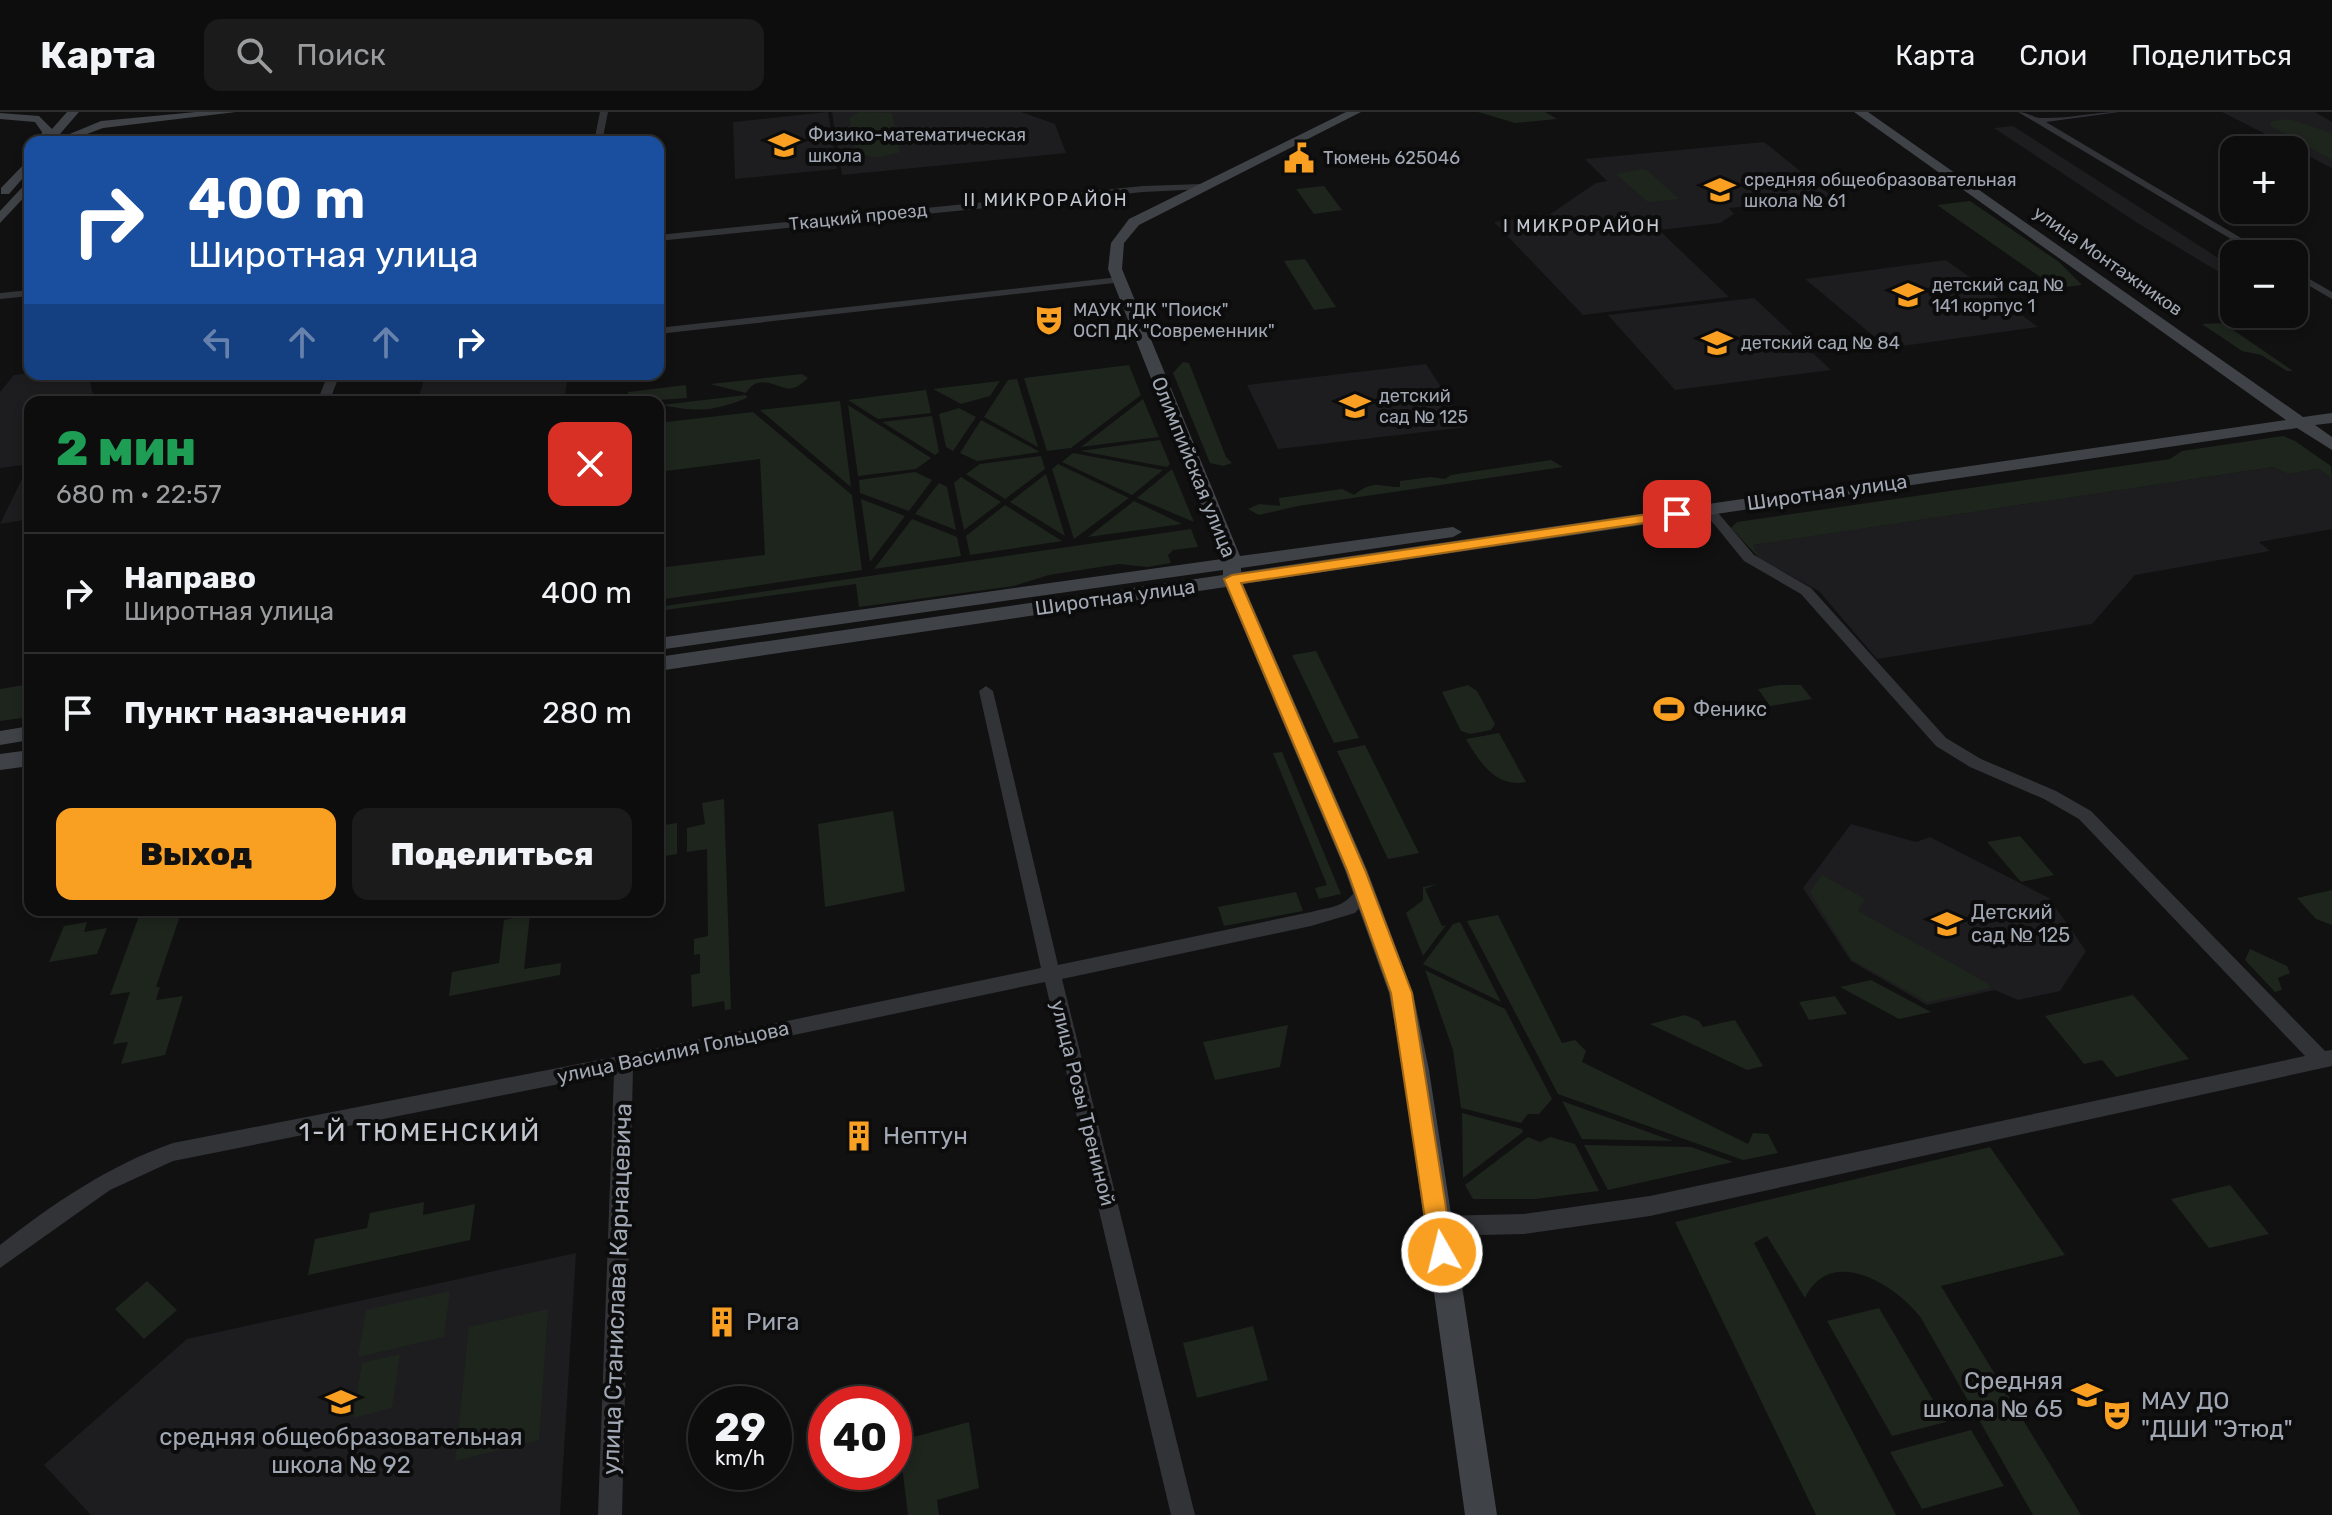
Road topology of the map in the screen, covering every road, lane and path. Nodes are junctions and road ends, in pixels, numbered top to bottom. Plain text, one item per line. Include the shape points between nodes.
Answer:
1 (73, 112) edge
2 (91, 112) edge
3 (230, 112) edge
4 (604, 112) edge
5 (1355, 112) edge
6 (1858, 112) edge
7 (1880, 112) edge
8 (2022, 112) edge
9 (2115, 112) edge
10 (0, 116) edge
11 (149, 119) junction
12 (2036, 121) junction
13 (47, 136) edge
14 (51, 136) edge
15 (69, 136) edge
16 (73, 136) edge
17 (599, 136) edge
18 (24, 169) edge
19 (1202, 187) junction
20 (24, 190) edge
21 (0, 197) edge
22 (0, 219) edge
23 (664, 237) edge
24 (2239, 240) edge
25 (1119, 280) junction
26 (2308, 281) edge
27 (24, 294) edge
28 (0, 296) edge
29 (2332, 296) edge
30 (664, 330) edge
31 (2300, 415) junction
32 (2331, 417) edge
33 (2332, 445) edge
34 (1703, 504) junction
35 (1232, 571) junction
36 (664, 643) edge
37 (664, 663) edge
38 (986, 691) dead end
39 (24, 734) edge
40 (0, 738) edge
41 (24, 759) edge
42 (0, 762) edge
43 (1365, 892) junction
44 (1050, 975) junction
45 (2327, 1059) edge
46 (624, 1063) junction
47 (1438, 1226) junction
48 (0, 1258) edge
49 (610, 1515) edge
50 (1183, 1515) edge
51 (1481, 1515) edge

1 - 14 main road
2 - 11 main road
2 - 15 main road
3 - 11 main road
4 - 17 street
5 - 19 main road, Олимпийская улица
6 - 31 main road, улица Монтажников
7 - 31 main road, улица Монтажников
8 - 12 street
9 - 12 street
10 - 13 main road via 39,119
11 - 16 main road via 94,126
12 - 24 street
18 - 21 main road
19 - 23 street, Ткацкий проезд
19 - 25 main road, Олимпийская улица via 1121,233 1114,247
20 - 22 main road
25 - 30 street
25 - 35 main road, Олимпийская улица
26 - 29 street
27 - 28 street
31 - 32 main road, Широтная улица
31 - 33 main road, улица Монтажников
31 - 34 main road, Широтная улица
34 - 35 main road, Широтная улица
34 - 45 street via 1749,558 1806,591 1941,742 2085,815
35 - 36 main road, Широтная улица
35 - 37 main road, Широтная улица
35 - 43 main road, Олимпийская улица
38 - 44 street, улица Розы Трениной
39 - 40 main road
41 - 42 main road
43 - 44 street, улица Василия Гольцова via 1349,908 1311,919
43 - 47 main road, Олимпийская улица via 1401,993
44 - 46 street, улица Василия Гольцова
44 - 50 street, улица Розы Трениной
45 - 47 street via 1650,1206 1524,1224
46 - 48 street, улица Василия Гольцова via 154,1158 89,1190
46 - 49 street, улица Станислава Карнацевича
47 - 51 main road, Олимпийская улица

